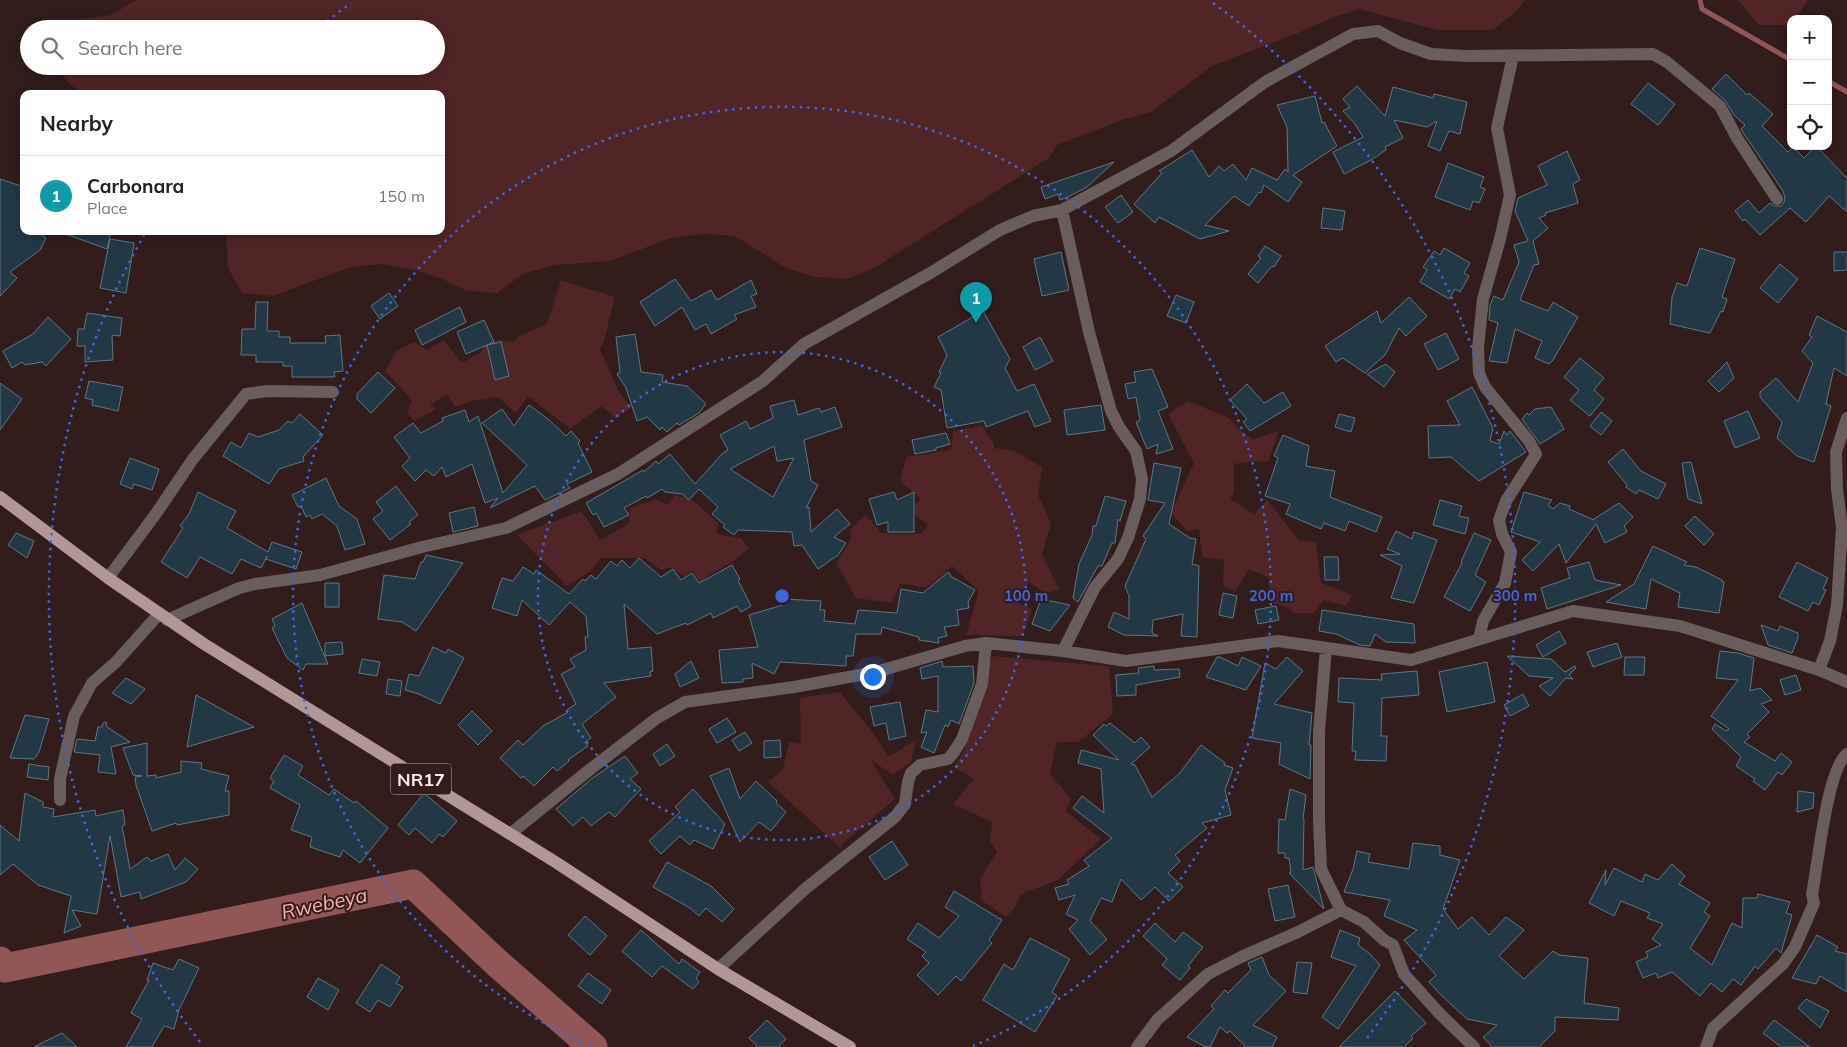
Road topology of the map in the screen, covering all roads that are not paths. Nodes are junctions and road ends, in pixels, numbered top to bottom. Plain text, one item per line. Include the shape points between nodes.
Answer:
1 (1513, 56) junction
2 (1777, 199) dead end
3 (1062, 210) junction
4 (333, 392) dead end
5 (1847, 418) edge
6 (0, 497) edge
7 (108, 578) junction
8 (163, 617) junction
9 (1480, 639) junction
10 (986, 643) junction
11 (1326, 648) junction
12 (1063, 651) junction
13 (1819, 670) junction
14 (1847, 682) edge
15 (1847, 754) edge
16 (60, 800) dead end
17 (510, 834) junction
18 (1341, 910) junction
19 (718, 969) junction
20 (850, 1047) edge
21 (1137, 1047) edge
22 (1474, 1047) edge
23 (1706, 1047) edge

1 - 2 street via 1653,54 1720,106 1736,138
1 - 3 street via 1431,54 1378,32 1353,34 1265,82 1172,152
1 - 9 street via 1497,128 1510,195 1483,300 1479,373 1536,454 1506,501 1499,520 1511,552 1506,583 1484,621
3 - 8 street via 1033,216 1000,230 804,344 763,381 618,474 506,528 320,575 255,584
3 - 12 street via 1089,332 1112,412 1136,451 1142,479 1140,499 1128,538 1118,559 1095,587
4 - 7 street via 267,391 246,394 193,459
5 - 13 street via 1836,452 1842,528 1837,605 1830,641
6 - 7 main road, NR17
7 - 8 main road, NR17
8 - 16 street via 92,683 74,716 60,779
8 - 17 main road, NR17
9 - 11 street via 1411,660
9 - 13 street via 1573,611 1680,626
10 - 12 street
10 - 17 street via 876,672 685,702 657,718
10 - 19 street via 982,684 954,752 948,759 920,765 911,773 903,808 805,889
11 - 12 street via 1278,640 1126,661
11 - 18 street via 1319,732 1321,869
13 - 14 street
15 - 23 street via 1841,758 1828,793 1812,894 1814,903 1795,947 1783,964 1713,1028
17 - 19 main road, NR17
18 - 21 street via 1208,974 1157,1020
18 - 22 street via 1364,922 1393,945 1404,974
19 - 20 main road, NR17

